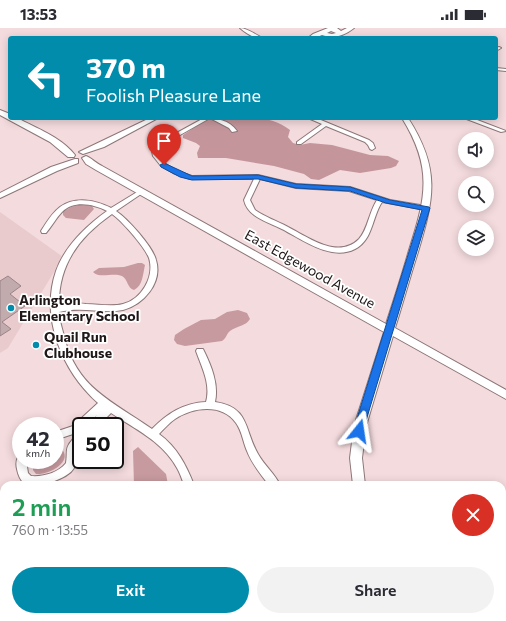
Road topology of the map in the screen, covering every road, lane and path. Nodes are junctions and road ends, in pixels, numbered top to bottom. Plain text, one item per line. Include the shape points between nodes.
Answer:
1 (242, 28) edge
2 (349, 28) edge
3 (331, 33) edge
4 (255, 36) edge
5 (320, 36) edge
6 (15, 120) edge
7 (151, 120) edge
8 (204, 120) edge
9 (217, 120) edge
10 (316, 120) edge
11 (406, 120) edge
12 (473, 120) edge
13 (326, 124) junction
14 (234, 131) dead end
15 (503, 131) dead end
16 (299, 143) dead end
17 (372, 148) dead end
18 (79, 156) junction
19 (258, 177) junction
20 (139, 189) junction
21 (0, 196) edge
22 (380, 200) junction
23 (426, 208) junction
24 (108, 209) junction
25 (44, 231) dead end
26 (54, 310) junction
27 (389, 329) junction
28 (200, 350) dead end
29 (506, 395) edge
30 (107, 405) junction
31 (209, 406) junction
32 (98, 417) edge
33 (64, 433) edge
34 (153, 433) junction
35 (72, 445) edge
36 (22, 469) edge
37 (26, 481) edge
38 (40, 481) edge
39 (188, 481) edge
40 (272, 481) edge
41 (359, 481) edge

1 - 4 street
2 - 3 main road
3 - 5 main road
6 - 18 main road
7 - 18 main road
8 - 19 street via 158,146 155,157 160,163 192,178
9 - 14 street
10 - 13 street
11 - 23 main road via 420,143 426,164
12 - 15 street
13 - 16 street
13 - 17 street via 367,141
18 - 20 main road, East Edgewood Avenue
18 - 21 main road
19 - 22 street via 296,186 350,189
19 - 22 street via 247,200 252,211 328,249 343,249 359,242
20 - 24 street
20 - 27 main road, East Edgewood Avenue
22 - 23 street
23 - 27 main road
24 - 25 street via 91,202 79,202 58,212
24 - 26 street via 68,254 55,285
24 - 26 street via 124,220 153,259 154,269 148,291 136,302 121,308 79,306
26 - 30 street via 68,359 82,382
27 - 29 main road, East Edgewood Avenue
27 - 41 main road via 360,426 356,458
28 - 31 street via 213,390
30 - 32 street
30 - 33 street via 76,429
30 - 34 street
31 - 34 street via 194,407 178,413
31 - 40 street via 224,408 234,414 245,430 253,454
34 - 39 street via 173,454
35 - 38 street via 71,464 67,470
36 - 37 street

